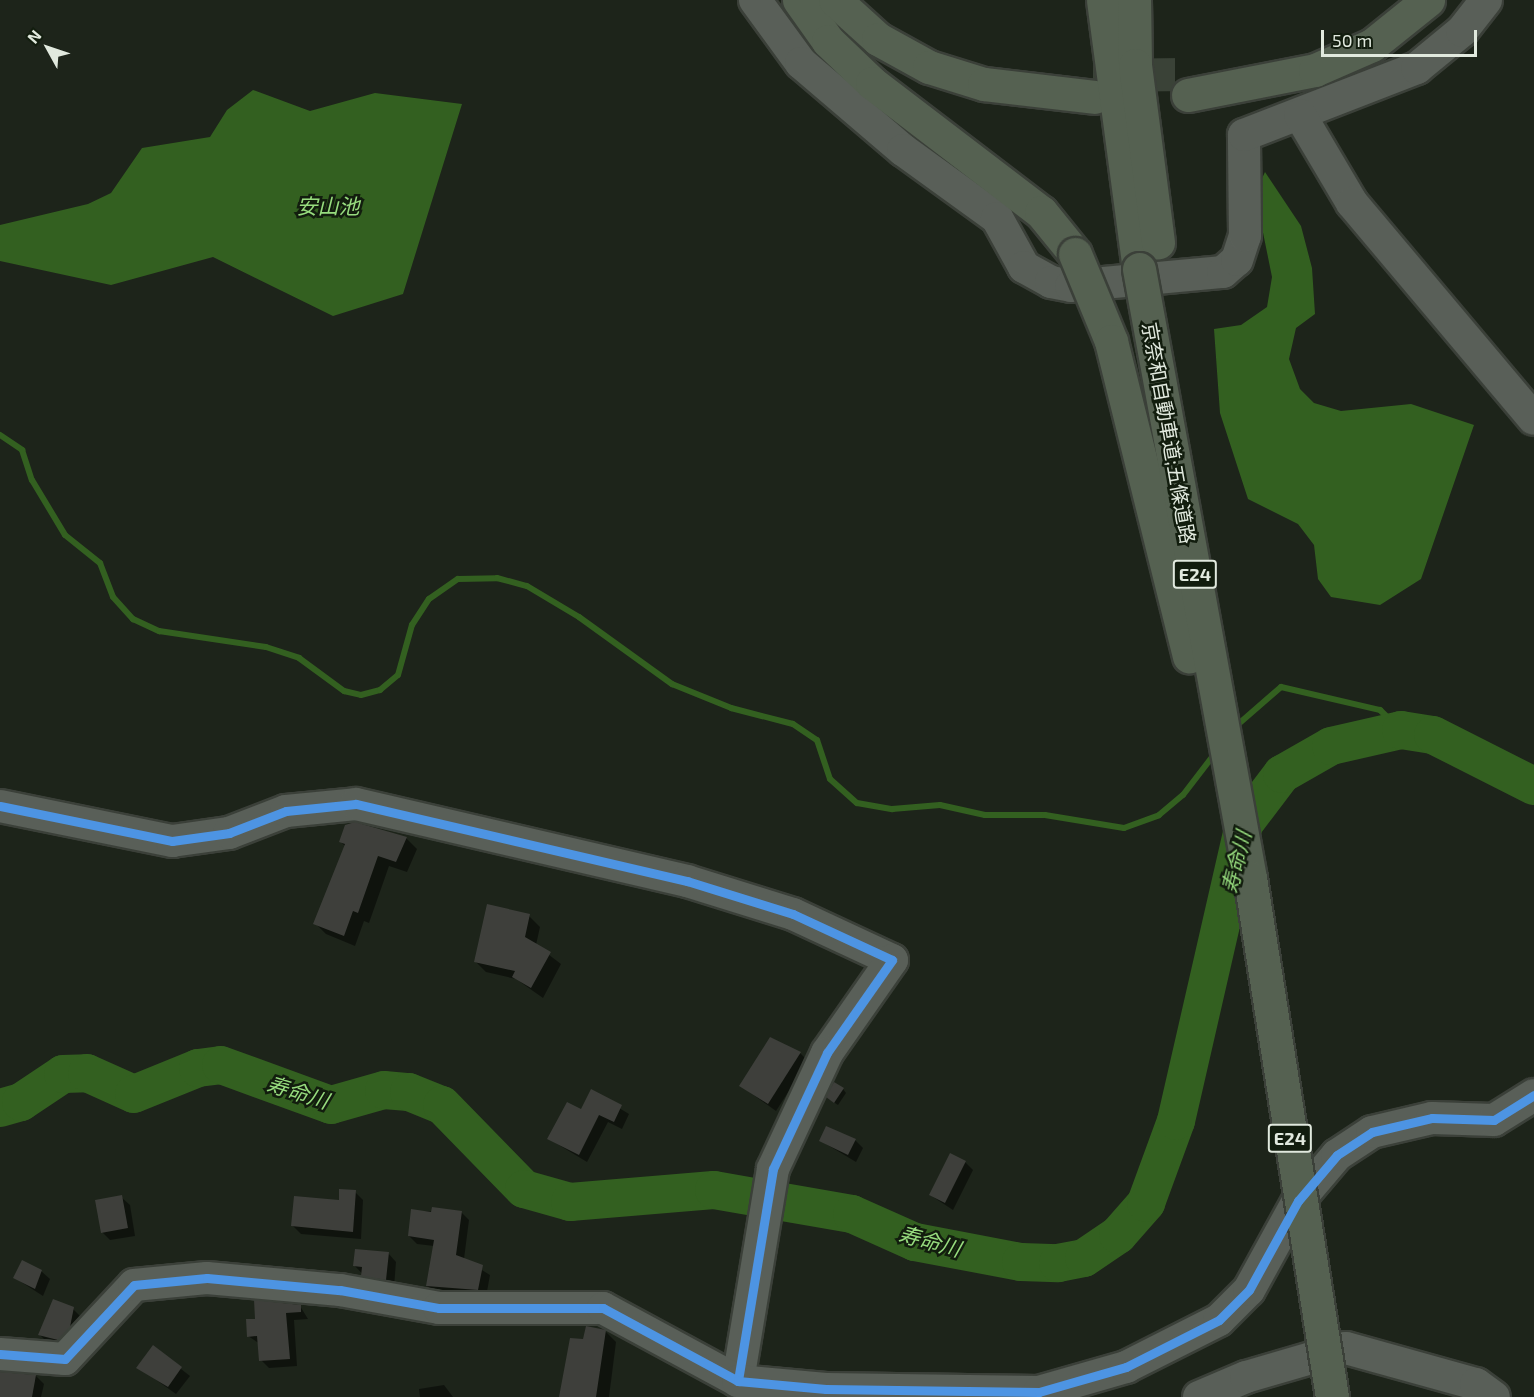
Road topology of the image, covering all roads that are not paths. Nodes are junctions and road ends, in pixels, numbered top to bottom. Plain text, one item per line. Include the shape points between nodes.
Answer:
1 (755, 0) edge
2 (799, 0) edge
3 (835, 0) edge
4 (857, 0) edge
5 (1103, 0) edge
6 (1134, 0) edge
7 (1404, 0) edge
8 (1428, 0) edge
9 (1486, 0) edge
10 (1300, 115) junction
11 (1150, 267) junction
12 (1534, 419) edge
13 (0, 806) edge
14 (1250, 878) junction
15 (1534, 1095) edge
16 (0, 1354) edge
17 (738, 1381) junction
18 (1041, 1395) edge
19 (1199, 1397) edge
20 (1332, 1397) edge
21 (1494, 1397) edge

1 - 10 street via 801,63 903,150 977,200 1009,235 1024,267 1060,285 1223,272 1237,260 1245,236 1244,135
2 - 14 highway, bridge via 828,41 872,83 1012,187 1041,212 1075,254 1114,352 1222,788
3 - 4 highway via 878,39 929,67 984,84 1093,86 983,66 931,48
5 - 11 highway, 京奈和自動車道;五條道路 / E24
6 - 11 highway
7 - 8 highway via 1361,34 1302,55 1188,84 1315,70 1372,45
9 - 10 street via 1462,31 1417,68
10 - 12 street via 1352,203
11 - 14 highway, 京奈和自動車道;五條道路 / E24, bridge via 1160,383
13 - 17 street via 172,841 229,833 286,811 356,804 687,881 793,914 892,960 827,1053 773,1168
14 - 20 highway, 京奈和自動車道;五條道路 / E24, bridge
15 - 18 street via 1494,1120 1432,1118 1372,1132 1337,1155 1298,1202 1249,1290 1219,1320 1126,1367
16 - 17 street via 65,1359 134,1285 207,1278 340,1290 439,1308 603,1308
17 - 18 street via 826,1389
19 - 21 street via 1246,1377 1346,1348 1476,1384

